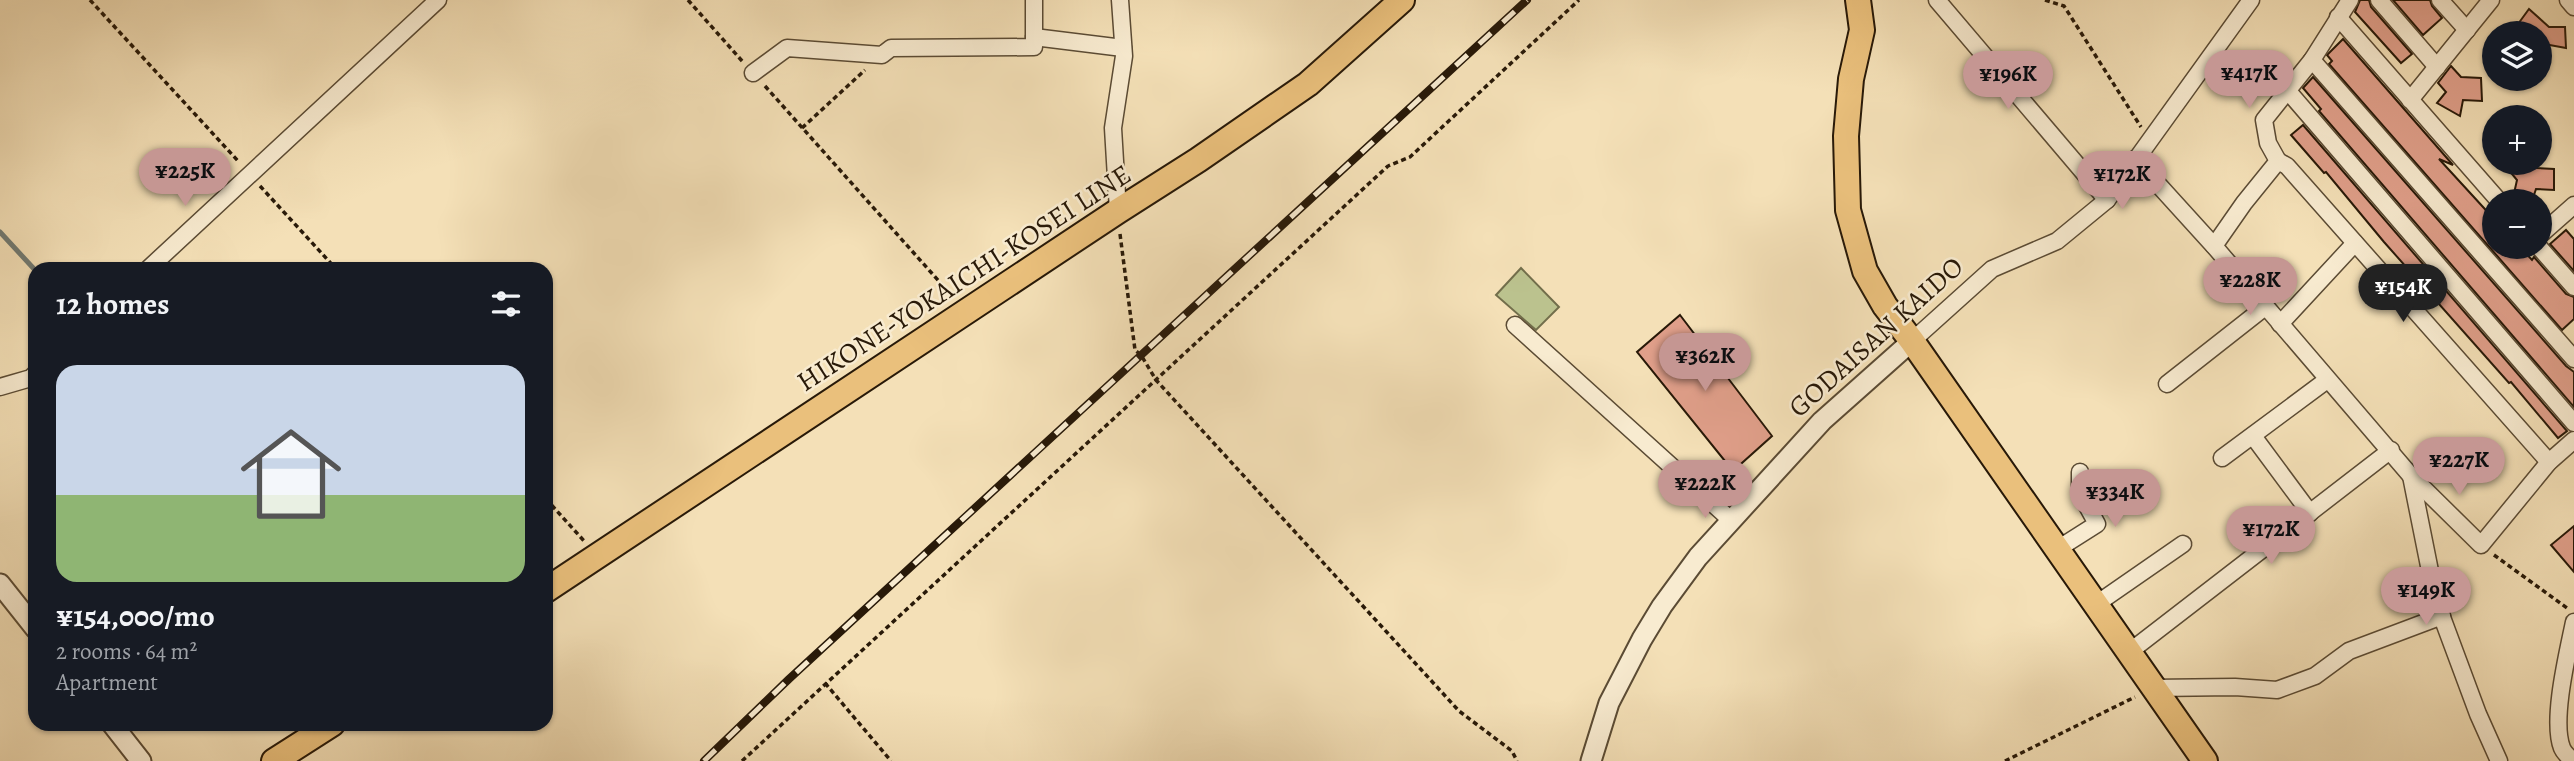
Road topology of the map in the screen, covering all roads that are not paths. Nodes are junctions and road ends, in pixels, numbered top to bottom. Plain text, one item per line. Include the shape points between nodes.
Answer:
1 (438, 0) edge
2 (1034, 0) edge
3 (1120, 0) edge
4 (1402, 0) edge
5 (1857, 0) edge
6 (1937, 0) edge
7 (2251, 0) edge
8 (2350, 0) edge
9 (2379, 0) edge
10 (2440, 0) edge
11 (2491, 0) edge
12 (2568, 0) edge
13 (2574, 7) edge
14 (2339, 17) junction
15 (2467, 30) junction
16 (1034, 37) junction
17 (1124, 48) junction
18 (2312, 60) junction
19 (2437, 67) junction
20 (753, 73) road end
21 (2287, 90) junction
22 (2410, 100) junction
23 (2135, 159) junction
24 (2278, 160) junction
25 (2488, 189) edge
26 (2107, 200) junction
27 (1118, 211) junction
28 (2571, 215) edge
29 (2552, 227) edge
30 (2355, 243) junction
31 (2214, 247) junction
32 (2550, 259) edge
33 (154, 262) edge
34 (2574, 287) edge
35 (2266, 307) junction
36 (2280, 324) junction
37 (1515, 325) dead end
38 (1912, 341) junction
39 (2574, 359) edge
40 (28, 379) edge
41 (2327, 380) junction
42 (2167, 384) dead end
43 (0, 387) edge
44 (2574, 423) edge
45 (2253, 436) junction
46 (2574, 440) edge
47 (2391, 450) junction
48 (2222, 458) dead end
49 (2549, 462) junction
50 (2080, 472) dead end
51 (2411, 476) junction
52 (2310, 513) junction
53 (1732, 521) junction
54 (2183, 544) dead end
55 (2056, 550) junction
56 (0, 584) edge
57 (553, 586) edge
58 (2095, 605) junction
59 (2442, 616) junction
60 (28, 619) edge
61 (2574, 622) edge
62 (2128, 653) junction
63 (2153, 688) junction
64 (117, 731) edge
65 (321, 731) edge
66 (141, 761) edge
67 (274, 761) edge
68 (1591, 761) edge
69 (2205, 761) edge
70 (2499, 761) edge
71 (2573, 761) edge

1 - 33 street
2 - 16 street
3 - 17 street
4 - 27 main road, HIKONE-YOKAICHI-KOSEI LINE via 1308,84
5 - 38 main road via 1861,30 1846,136 1848,210 1865,271
6 - 26 street
7 - 23 street, GODAISAN KAIDO
8 - 14 street
9 - 19 street
10 - 15 street
11 - 15 street
12 - 13 street
14 - 18 street
14 - 22 street
15 - 19 street
16 - 17 street
16 - 20 street via 1034,47 891,48 882,55 787,48
17 - 27 street via 1113,128
18 - 21 street
18 - 39 street
19 - 22 street
21 - 24 street via 2264,120
21 - 44 street
22 - 25 street
23 - 26 street, GODAISAN KAIDO
23 - 31 street
24 - 30 street
24 - 31 street
26 - 38 street, GODAISAN KAIDO via 2057,241 1992,269
27 - 57 main road, HIKONE-YOKAICHI-KOSEI LINE
28 - 29 street
30 - 36 street
30 - 49 street
31 - 35 street
32 - 34 street
35 - 36 street
35 - 42 street
36 - 41 street
37 - 53 street
38 - 53 street, GODAISAN KAIDO via 1822,421
38 - 55 main road
40 - 43 street
41 - 45 street
41 - 47 street
45 - 48 street
45 - 52 street
46 - 49 street
47 - 51 street
47 - 52 street
49 - 51 street via 2481,545
50 - 55 street via 2080,493 2097,524
51 - 59 street
52 - 62 street
53 - 68 street, GODAISAN KAIDO via 1698,558 1642,639 1609,703
54 - 58 street
55 - 58 main road
56 - 60 street
58 - 62 main road
59 - 63 street via 2348,651 2315,676 2277,690
59 - 70 street
61 - 71 street via 2558,729 2563,751
62 - 63 main road
63 - 69 main road
64 - 66 street
65 - 67 main road

